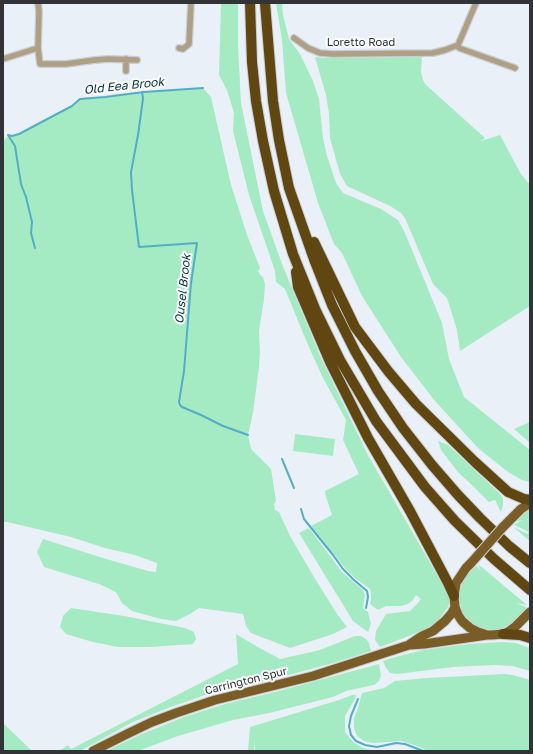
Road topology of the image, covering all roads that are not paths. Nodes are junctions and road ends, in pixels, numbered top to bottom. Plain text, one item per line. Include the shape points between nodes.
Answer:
1 (38, 3) edge
2 (191, 3) edge
3 (250, 3) edge
4 (265, 3) edge
5 (476, 3) edge
6 (294, 38) dead end
7 (458, 45) junction
8 (38, 48) junction
9 (179, 48) dead end
10 (3, 59) edge
11 (126, 59) junction
12 (137, 60) dead end
13 (515, 68) dead end
14 (126, 71) dead end
15 (279, 140) junction
16 (293, 254) junction
17 (530, 500) edge
18 (530, 503) edge
19 (530, 563) edge
20 (530, 590) edge
21 (454, 596) junction
22 (455, 607) junction
23 (530, 612) edge
24 (503, 634) junction
25 (487, 635) junction
26 (530, 638) edge
27 (409, 645) junction
28 (93, 751) edge

1 - 8 street
2 - 9 street via 190,44
3 - 16 highway via 256,101 274,191
4 - 15 highway via 273,101
5 - 7 street
6 - 7 street, Loretto Road via 308,48 326,54 433,53
7 - 13 street via 459,48
8 - 10 street
8 - 11 street via 40,64
11 - 12 street
11 - 14 street
15 - 17 highway via 316,248 355,326 416,404 469,457 508,492
15 - 19 highway via 289,188 315,262 335,311 378,390 403,428 458,496
16 - 20 highway via 316,311 340,360 376,421 425,487 455,520
16 - 21 highway via 298,287 330,362 368,438 410,510
18 - 21 main road, bridge via 521,509 466,568 456,583
21 - 22 main road
22 - 25 main road via 462,621 470,628
22 - 27 main road, Carrington Spur via 449,617 433,631
23 - 24 main road via 515,627
24 - 25 main road, Carrington Spur
24 - 26 highway
25 - 27 main road, Carrington Spur
27 - 28 main road, Carrington Spur via 313,676 215,700 176,713

